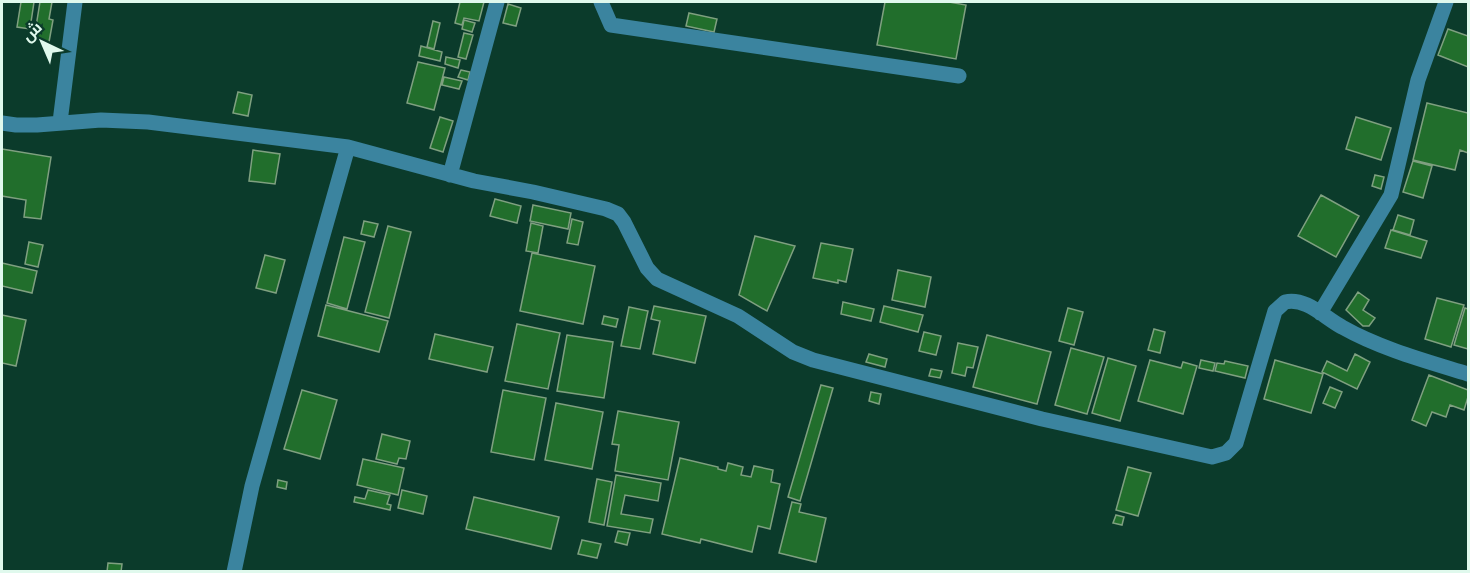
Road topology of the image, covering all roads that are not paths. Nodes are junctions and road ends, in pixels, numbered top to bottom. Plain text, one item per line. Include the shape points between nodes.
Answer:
1 (75, 2) edge
2 (497, 2) edge
3 (601, 2) edge
4 (1446, 2) edge
5 (959, 76) dead end
6 (60, 122) junction
7 (2, 123) edge
8 (348, 147) junction
9 (450, 174) junction
10 (1320, 313) junction
11 (1468, 374) edge
12 (234, 572) edge

1 - 6 street
2 - 9 street
3 - 5 street via 610,25
4 - 10 street via 1418,80 1391,195
6 - 7 street via 16,126
6 - 8 street via 148,122
8 - 9 street
8 - 12 street via 252,486
9 - 10 street via 618,214 657,279 738,316 793,352 813,360 1042,419 1212,457 1226,453 1236,443 1279,305 1298,301
10 - 11 street via 1380,345

